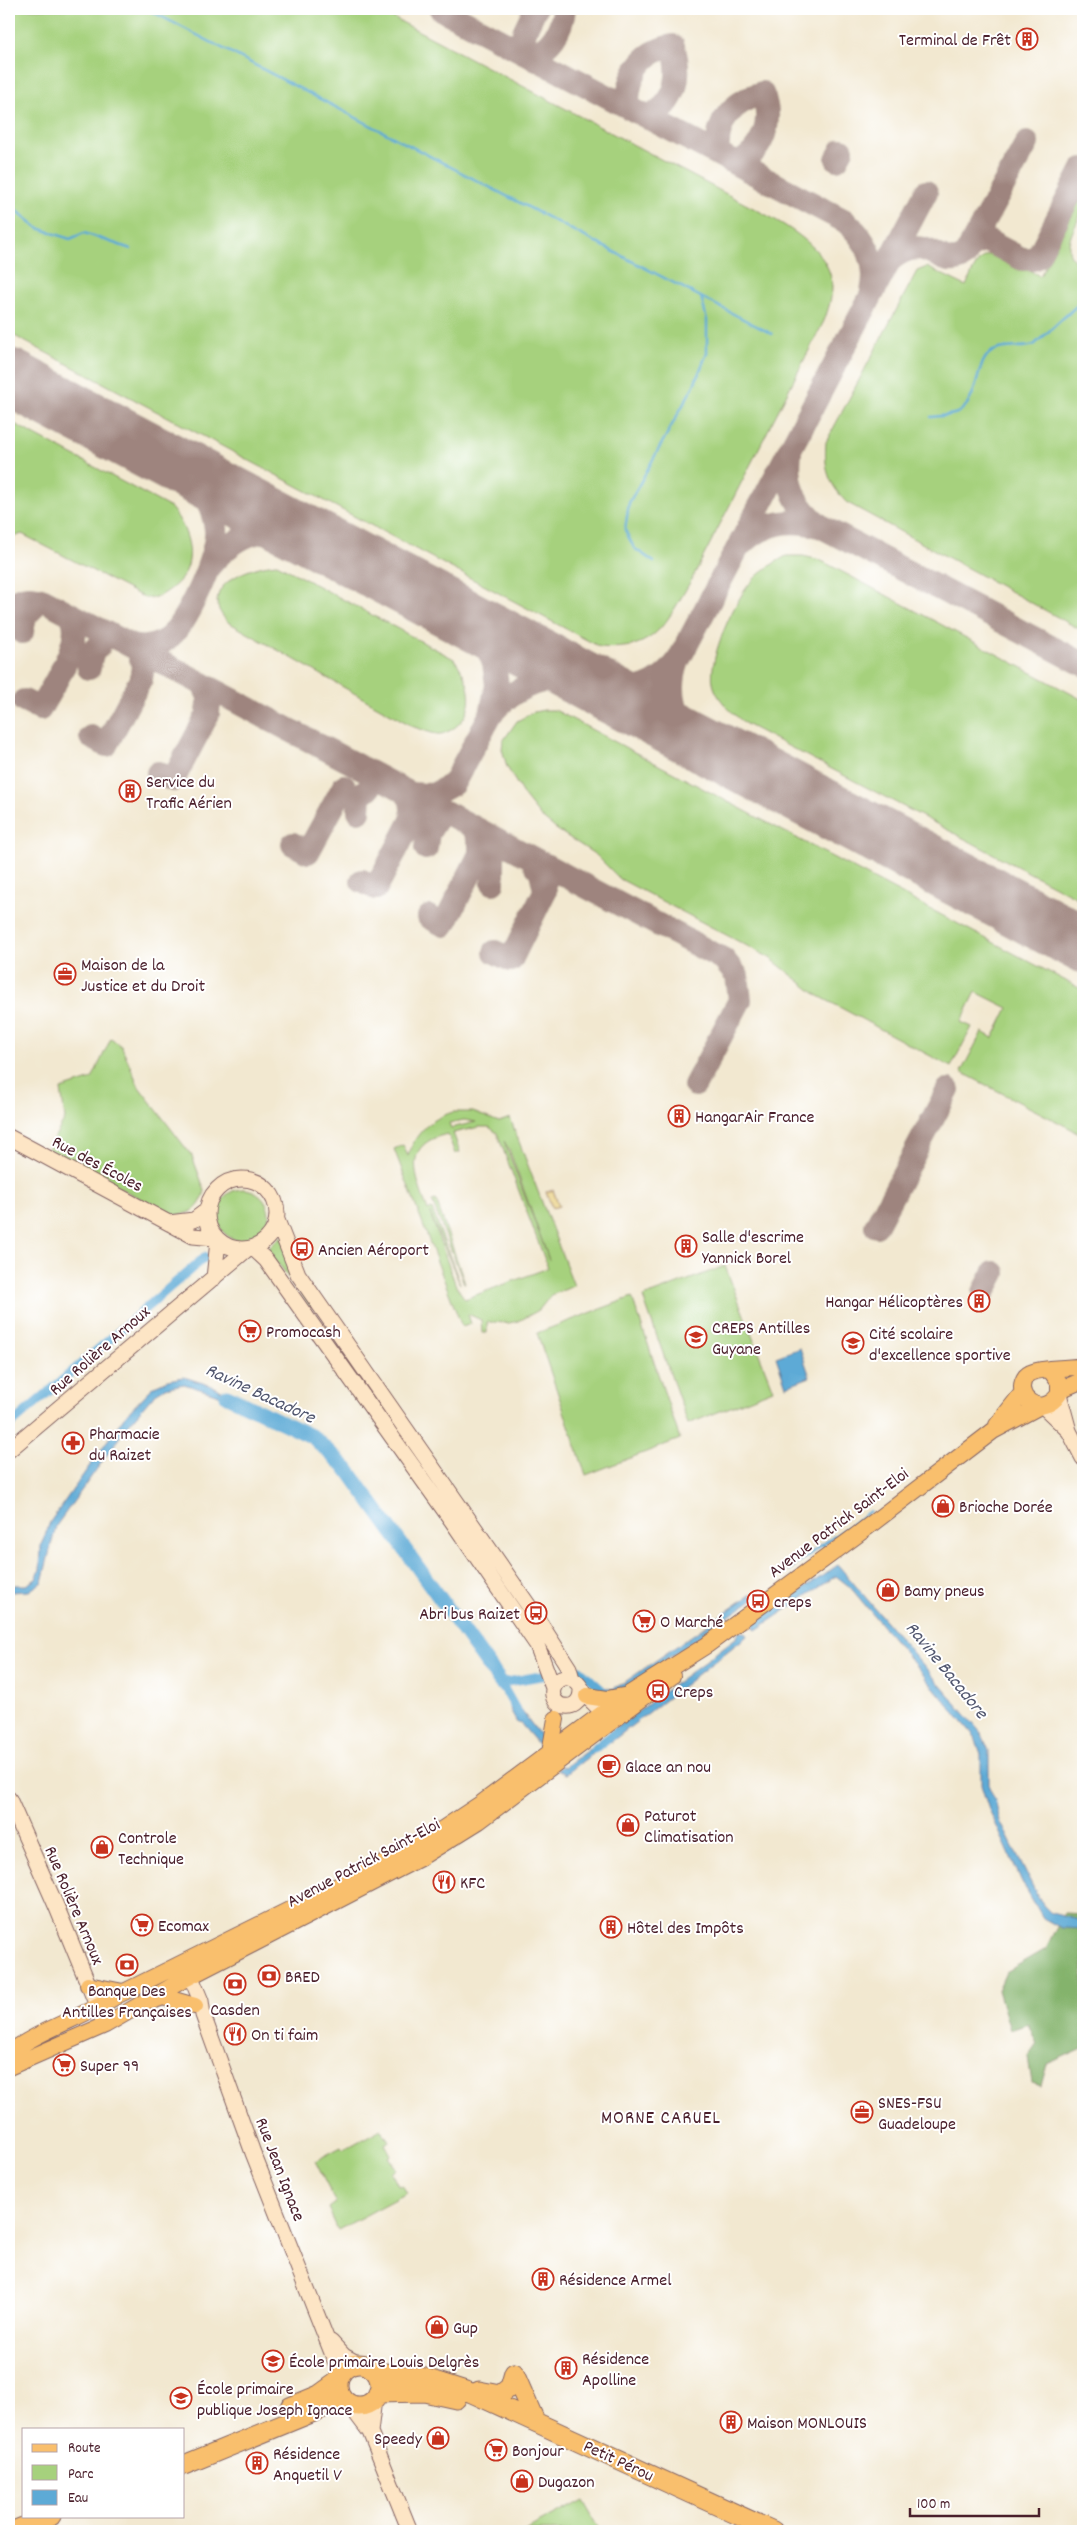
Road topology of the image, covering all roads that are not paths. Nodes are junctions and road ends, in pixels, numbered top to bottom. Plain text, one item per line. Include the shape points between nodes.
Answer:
1 (9, 1137) edge
2 (206, 1211) junction
3 (277, 1220) junction
4 (169, 1223) junction
5 (216, 1240) junction
6 (249, 1250) junction
7 (214, 1278) junction
8 (1083, 1366) edge
9 (1050, 1370) junction
10 (1083, 1380) edge
11 (1023, 1392) junction
12 (1059, 1392) junction
13 (1042, 1406) junction
14 (993, 1430) junction
15 (1069, 1431) junction
16 (9, 1450) edge
17 (1083, 1458) edge
18 (707, 1645) junction
19 (576, 1682) junction
20 (551, 1686) junction
21 (626, 1696) junction
22 (602, 1712) junction
23 (556, 1719) junction
24 (600, 1731) junction
25 (567, 1747) junction
26 (550, 1753) junction
27 (9, 1799) edge
28 (184, 1971) junction
29 (88, 1984) junction
30 (124, 1992) junction
31 (98, 2008) junction
32 (131, 2009) junction
33 (199, 2010) junction
34 (105, 2025) junction
35 (9, 2053) edge
36 (9, 2067) edge
37 (326, 2336) junction
38 (357, 2363) junction
39 (376, 2372) junction
40 (425, 2378) junction
41 (342, 2390) junction
42 (376, 2396) junction
43 (535, 2420) junction
44 (370, 2432) junction
45 (185, 2451) edge
46 (185, 2465) edge
47 (22, 2515) edge
48 (47, 2518) edge
49 (9, 2520) edge
50 (13, 2531) edge
51 (410, 2531) edge
52 (749, 2531) edge
53 (773, 2531) edge

1 - 4 main road, Rue des Écoles
2 - 3 main road via 212,1193 221,1185 248,1179 264,1186 273,1198
2 - 4 main road via 194,1220
2 - 5 main road
3 - 6 main road via 267,1240
3 - 19 main road via 298,1274 534,1613
4 - 5 main road, Rue des Écoles via 194,1236
5 - 6 main road
5 - 7 main road
6 - 7 main road, Rue Rolière Arnoux
6 - 20 main road via 266,1260 452,1521 537,1645
7 - 16 main road, Rue Rolière Arnoux
8 - 9 main road
9 - 11 main road via 1030,1372 1023,1383
9 - 12 main road via 1058,1378
10 - 12 main road
11 - 13 main road via 1028,1400
11 - 14 main road, Avenue Patrick Saint-Eloi
12 - 13 main road via 1054,1401
12 - 15 main road
13 - 14 main road, Avenue Patrick Saint-Eloi
13 - 15 main road
14 - 18 main road, Avenue Patrick Saint-Eloi
15 - 17 main road
18 - 21 main road, Avenue Patrick Saint-Eloi
18 - 24 main road, Avenue Patrick Saint-Eloi via 688,1664
19 - 20 main road via 560,1680
19 - 20 main road via 580,1698 572,1706 564,1707
19 - 21 main road via 608,1699
19 - 22 main road
20 - 23 main road
21 - 22 main road, Avenue Patrick Saint-Eloi
22 - 24 main road via 605,1718
22 - 25 main road, Avenue Patrick Saint-Eloi
23 - 25 main road
23 - 26 main road
24 - 25 main road, Avenue Patrick Saint-Eloi
25 - 26 main road, Avenue Patrick Saint-Eloi
25 - 28 main road, Avenue Patrick Saint-Eloi via 479,1821 418,1859
26 - 28 main road, Avenue Patrick Saint-Eloi via 414,1848
27 - 29 main road, Rue Rolière Arnoux
28 - 30 main road, Avenue Patrick Saint-Eloi
28 - 32 main road, Avenue Patrick Saint-Eloi
28 - 33 main road, Rue Jean Ignace
29 - 30 main road
29 - 31 main road, Rue Rolière Arnoux
30 - 31 main road, Avenue Patrick Saint-Eloi
31 - 34 main road, Rue Rolière Arnoux
31 - 35 main road, Avenue Patrick Saint-Eloi
32 - 33 main road via 163,1997
32 - 34 main road, Avenue Patrick Saint-Eloi
33 - 37 main road, Rue Jean Ignace
34 - 36 main road, Avenue Patrick Saint-Eloi
37 - 38 main road, Rue Jean Ignace via 344,2356
37 - 41 main road, Rue Jean Ignace
38 - 39 highway
38 - 41 highway via 350,2365
39 - 40 highway, Petit Pérou
39 - 42 highway via 380,2383
40 - 43 highway, Petit Pérou via 472,2393
40 - 43 highway via 500,2395 510,2387 514,2373
41 - 42 highway via 363,2406
41 - 44 main road, Rue Jean Ignace
41 - 45 highway
41 - 46 highway
42 - 44 main road
42 - 52 highway, Petit Pérou via 424,2392 480,2407
43 - 53 highway, Petit Pérou
44 - 51 main road
47 - 49 highway
48 - 50 highway

